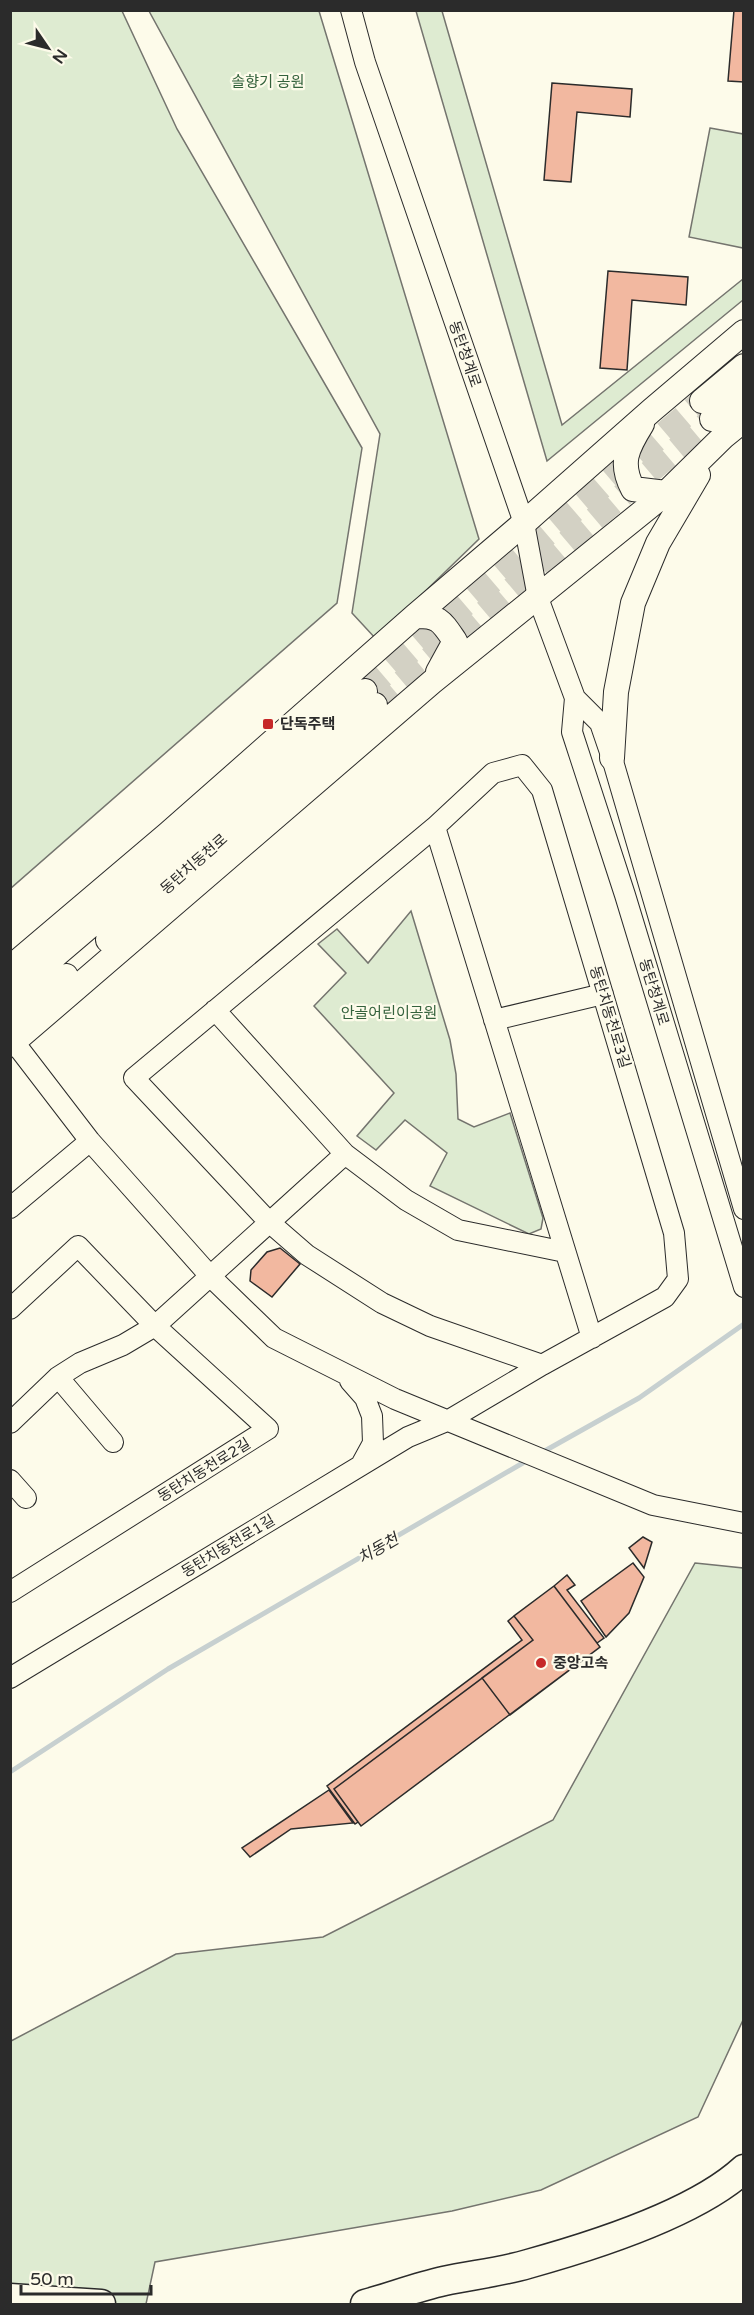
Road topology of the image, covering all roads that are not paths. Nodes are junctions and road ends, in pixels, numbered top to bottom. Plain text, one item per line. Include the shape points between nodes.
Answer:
1 (351, 10) edge
2 (744, 332) edge
3 (744, 366) edge
4 (744, 392) edge
5 (652, 410) junction
6 (712, 419) junction
7 (744, 420) edge
8 (666, 493) junction
9 (524, 523) junction
10 (538, 598) junction
11 (415, 616) junction
12 (432, 682) junction
13 (575, 698) junction
14 (612, 758) junction
15 (435, 827) junction
16 (10, 968) edge
17 (10, 994) edge
18 (603, 994) junction
19 (215, 1010) junction
20 (494, 1020) junction
21 (12, 1037) edge
22 (90, 1141) junction
23 (345, 1154) junction
24 (743, 1206) edge
25 (10, 1208) edge
26 (269, 1222) junction
27 (565, 1252) junction
28 (210, 1276) junction
29 (744, 1287) edge
30 (10, 1309) edge
31 (155, 1326) junction
32 (592, 1338) junction
33 (542, 1365) junction
34 (344, 1375) junction
35 (58, 1377) junction
36 (449, 1420) junction
37 (10, 1423) edge
38 (113, 1442) dead end
39 (360, 1466) junction
40 (10, 1480) edge
41 (26, 1498) dead end
42 (744, 1523) edge
43 (10, 1592) edge
44 (10, 1678) edge
45 (744, 2169) edge
46 (10, 2298) edge
47 (101, 2304) edge
48 (365, 2304) edge

1 - 9 street, 동탄청계로 via 369,74
2 - 5 main road
3 - 6 main road
4 - 6 main road
5 - 8 main road via 631,441 626,475 633,489
5 - 9 main road
6 - 7 main road
6 - 8 main road
6 - 14 main road via 688,489 658,543 633,603 616,692
8 - 10 main road
9 - 10 street, 동탄청계로
9 - 11 main road
10 - 12 main road
10 - 13 street, 동탄청계로
11 - 12 main road via 432,615 455,641
11 - 16 main road
12 - 21 main road
13 - 14 street, 동탄청계로 via 600,723
13 - 29 street, 동탄청계로 via 572,732
14 - 24 street, 동탄청계로
15 - 18 street, 동탄치동천로3길 via 494,773 522,765 542,790
15 - 19 street, 동탄치동천로3길
15 - 20 street
17 - 21 main road, 동탄치동천로 via 370,698 88,957
18 - 20 street
18 - 32 street, 동탄치동천로3길 via 674,1233 678,1279 665,1297
19 - 23 street
19 - 26 street, 동탄치동천로3길 via 134,1078
20 - 27 street
21 - 22 street
22 - 25 street
22 - 28 street
23 - 26 street
23 - 27 street via 406,1200 458,1230
26 - 28 street
26 - 33 street, 동탄치동천로3길 via 307,1255 382,1303 430,1326
27 - 32 street
28 - 31 street
28 - 34 street via 274,1338
30 - 31 street, 동탄치동천로2길 via 78,1246
31 - 35 street
31 - 43 street, 동탄치동천로2길 via 268,1429
32 - 33 street, 동탄치동천로3길
33 - 36 street, 동탄치동천로3길
34 - 36 street
34 - 39 street via 365,1398 372,1416 373,1443
35 - 37 street
35 - 38 street
36 - 39 street, 동탄치동천로1길 via 408,1437
36 - 42 street via 653,1505
39 - 44 street, 동탄치동천로1길
40 - 41 street
45 - 48 highway via 672,2214 606,2239 527,2265 441,2282
46 - 47 highway

